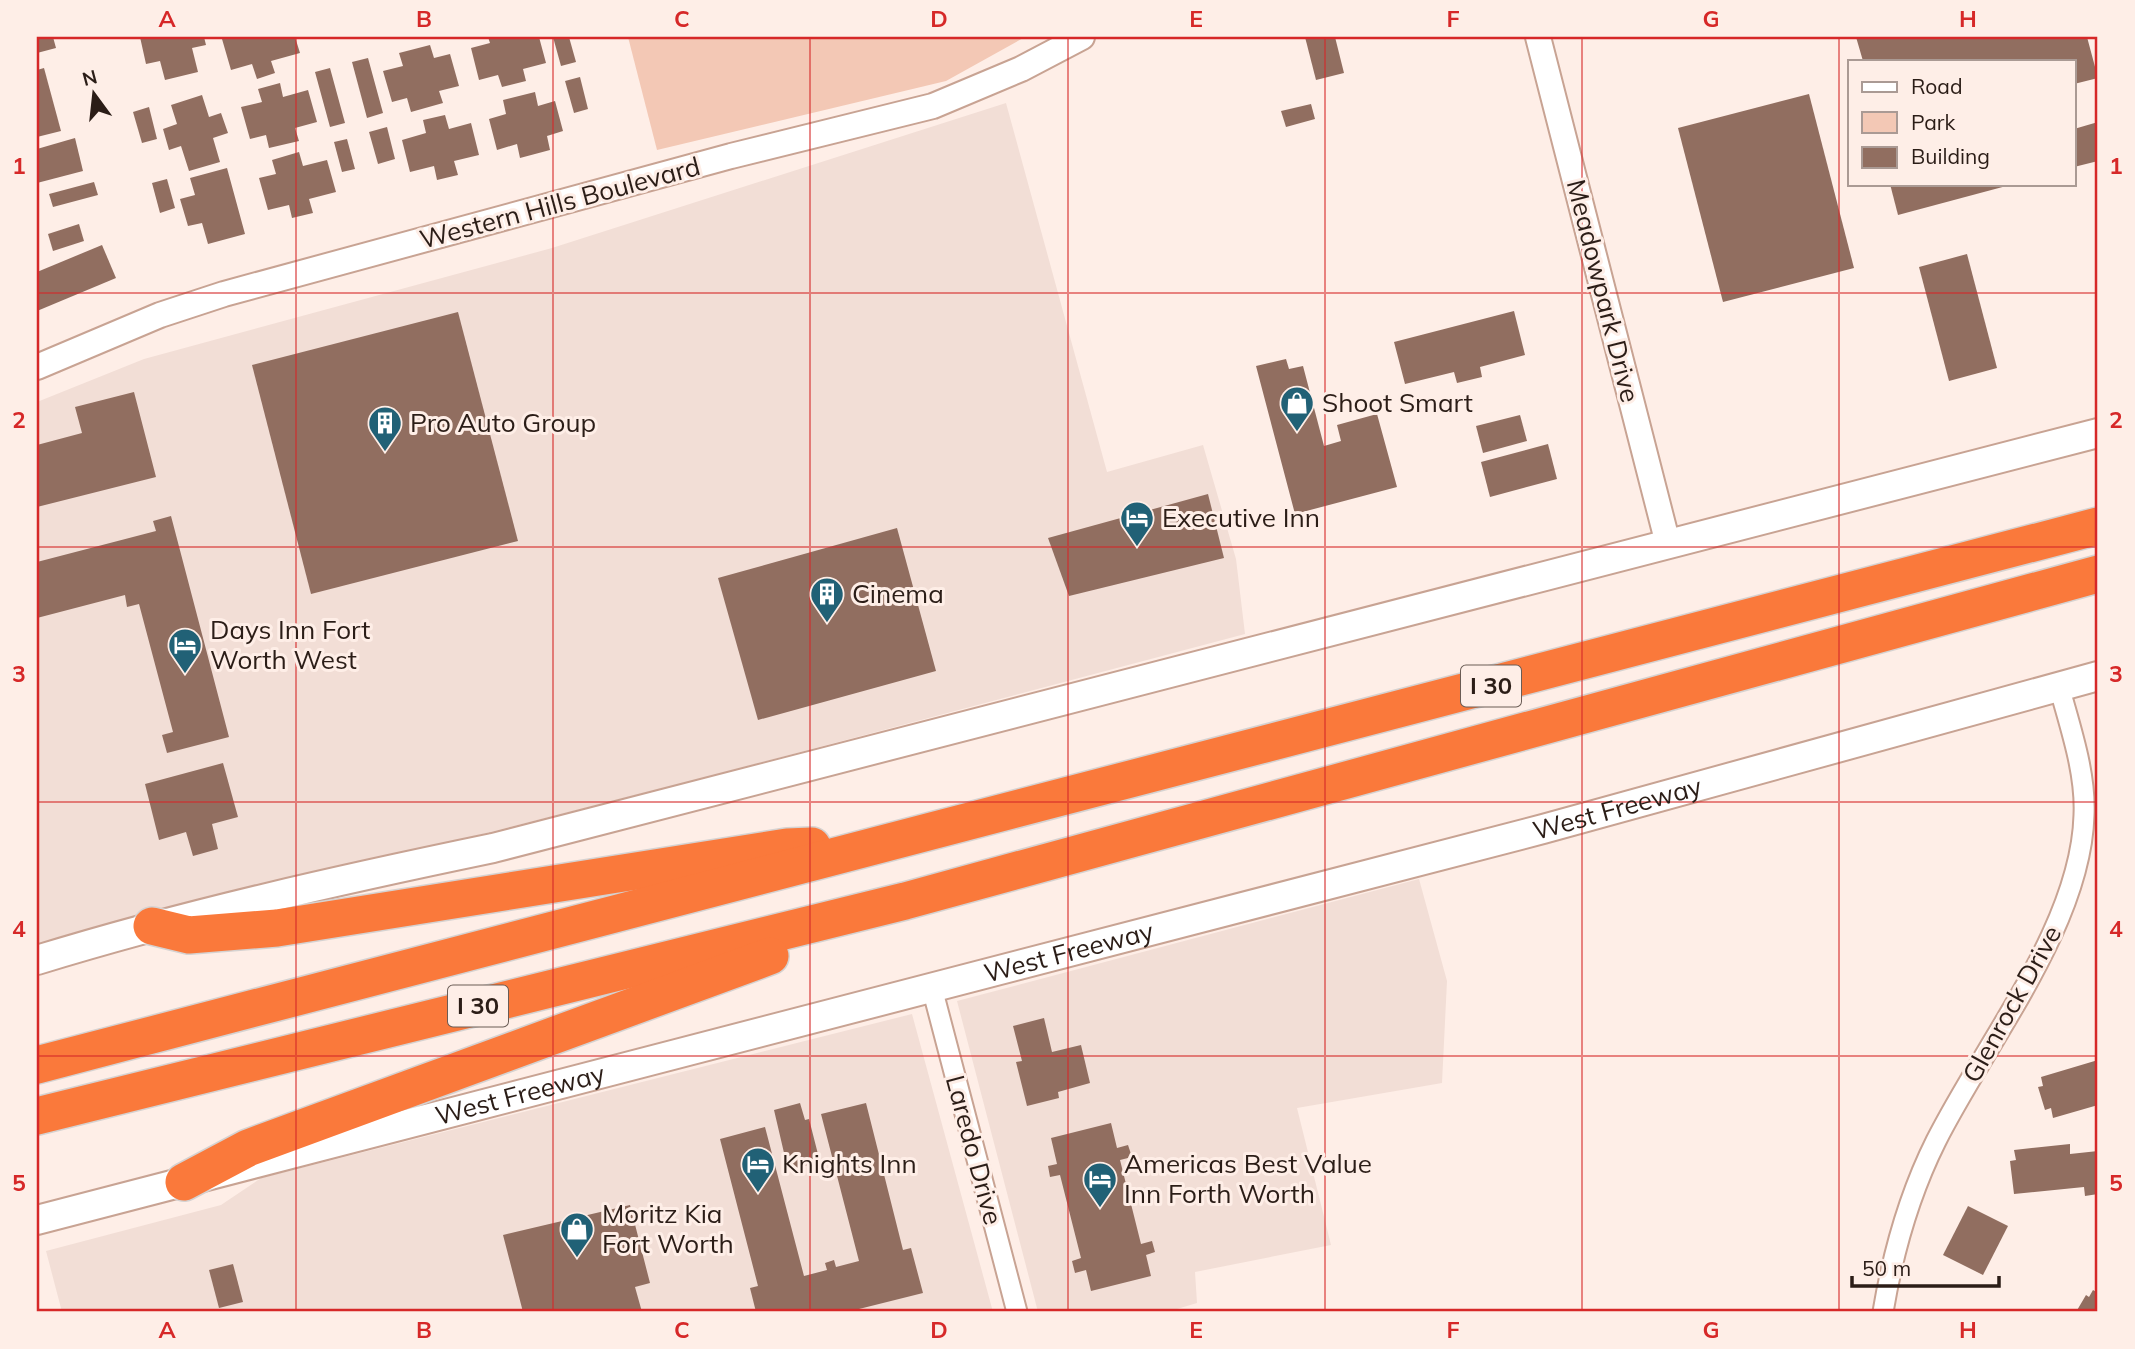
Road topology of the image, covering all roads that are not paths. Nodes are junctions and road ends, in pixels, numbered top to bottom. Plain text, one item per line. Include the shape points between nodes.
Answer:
1 (1082, 37) edge
2 (1538, 37) edge
3 (37, 367) edge
4 (2098, 433) edge
5 (2098, 526) edge
6 (1668, 544) junction
7 (2098, 574) edge
8 (2098, 676) edge
9 (2059, 686) junction
10 (883, 845) junction
11 (905, 901) junction
12 (152, 926) junction
13 (37, 960) edge
14 (932, 988) junction
15 (37, 1065) edge
16 (44, 1114) edge
17 (184, 1182) junction
18 (37, 1220) edge
19 (1017, 1312) edge
20 (1883, 1312) edge

1 - 3 street, Western Hills Boulevard via 933,106 224,294 160,315
2 - 6 street, Meadowpark Drive
4 - 6 main road
5 - 10 highway, I 30
6 - 12 main road via 492,848 305,887
7 - 11 highway, I 30
8 - 9 main road, West Freeway
9 - 14 main road, West Freeway via 1530,832
9 - 20 street, Glenrock Drive via 2082,782 2085,815 2080,857 2054,930 1915,1187 1901,1227
10 - 12 highway via 787,846 277,928 189,935
10 - 15 highway, I 30
11 - 16 highway, I 30
11 - 17 highway via 837,936 743,965 248,1148
12 - 13 main road
14 - 17 main road, West Freeway
14 - 19 street, Laredo Drive
17 - 18 main road, West Freeway

